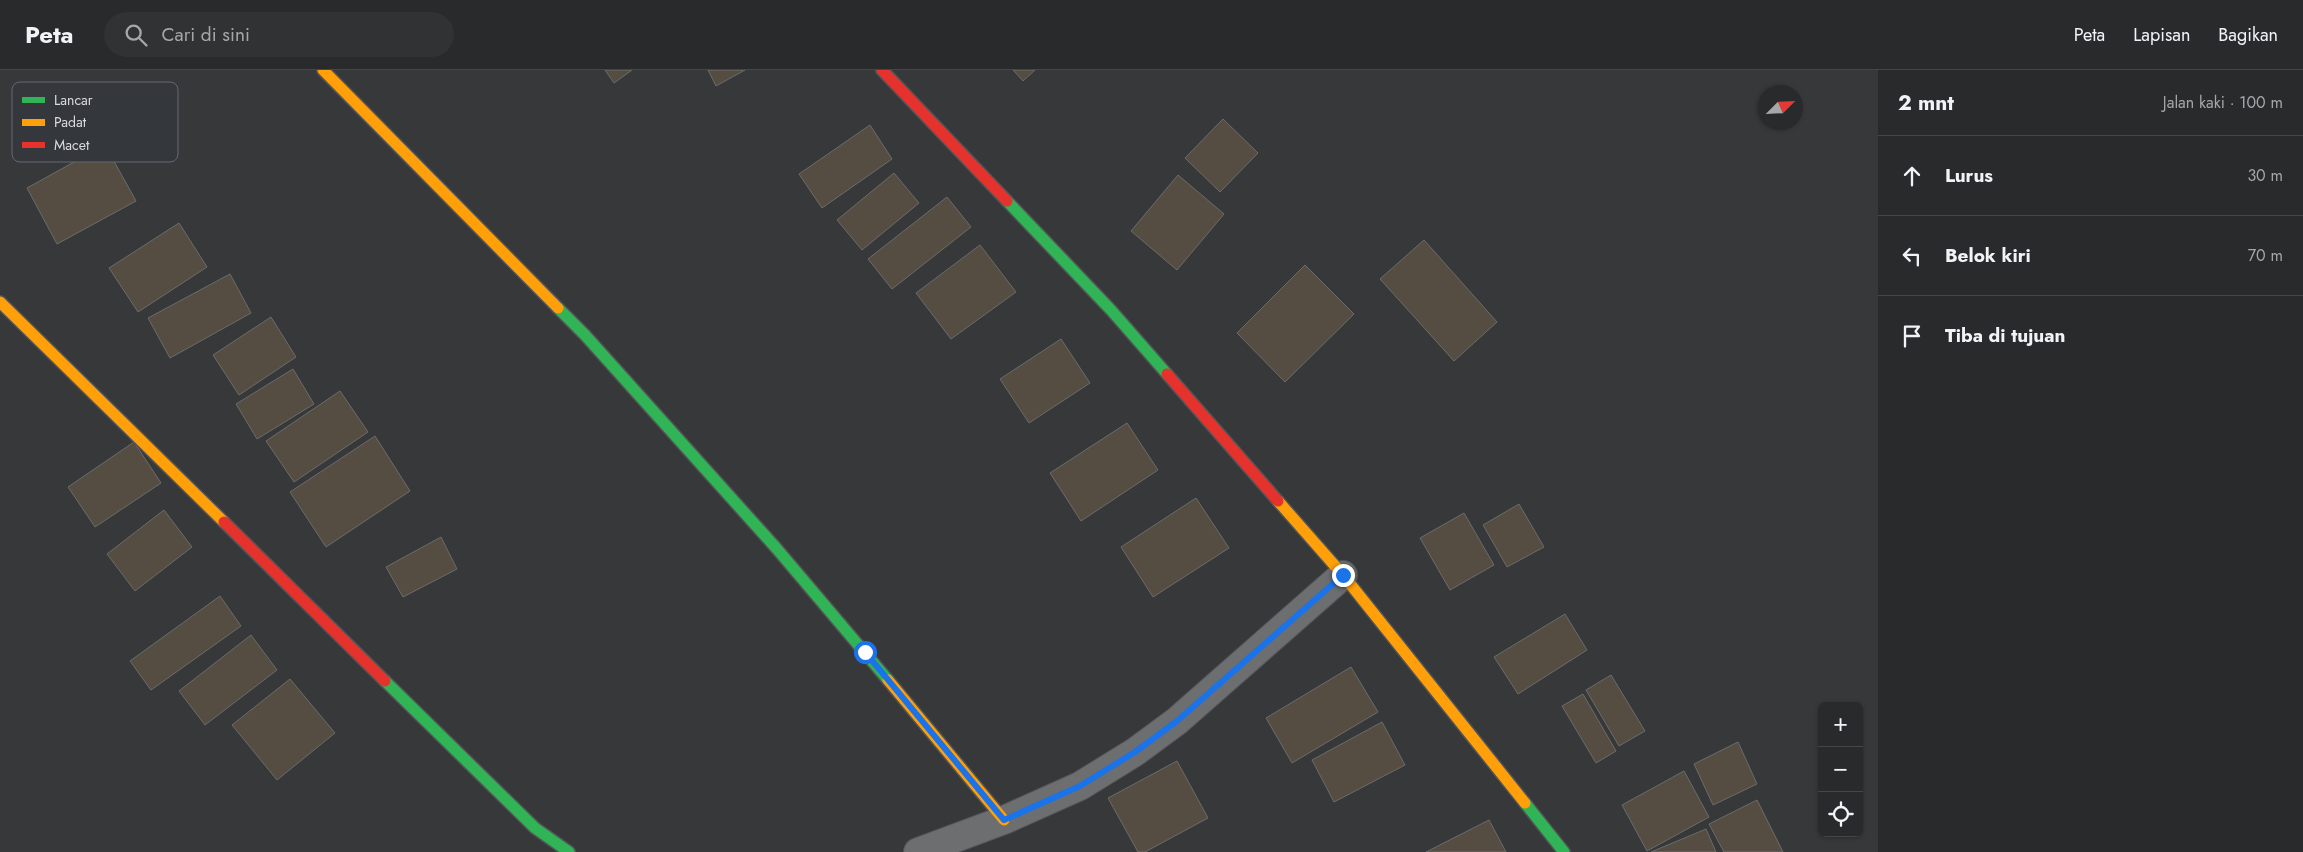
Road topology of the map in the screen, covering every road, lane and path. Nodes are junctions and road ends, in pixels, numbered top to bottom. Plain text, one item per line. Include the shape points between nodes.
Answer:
1 (323, 70) edge
2 (882, 70) edge
3 (0, 302) edge
4 (1343, 575) junction
5 (1004, 820) junction
6 (971, 843) edge
7 (569, 852) edge
8 (918, 852) edge
9 (1564, 852) edge

1 - 5 street via 584,335 783,557
2 - 4 street via 1111,310
3 - 7 street via 535,828
4 - 5 street via 1177,721 1135,752 1080,786
4 - 9 street
5 - 6 street
6 - 8 street

